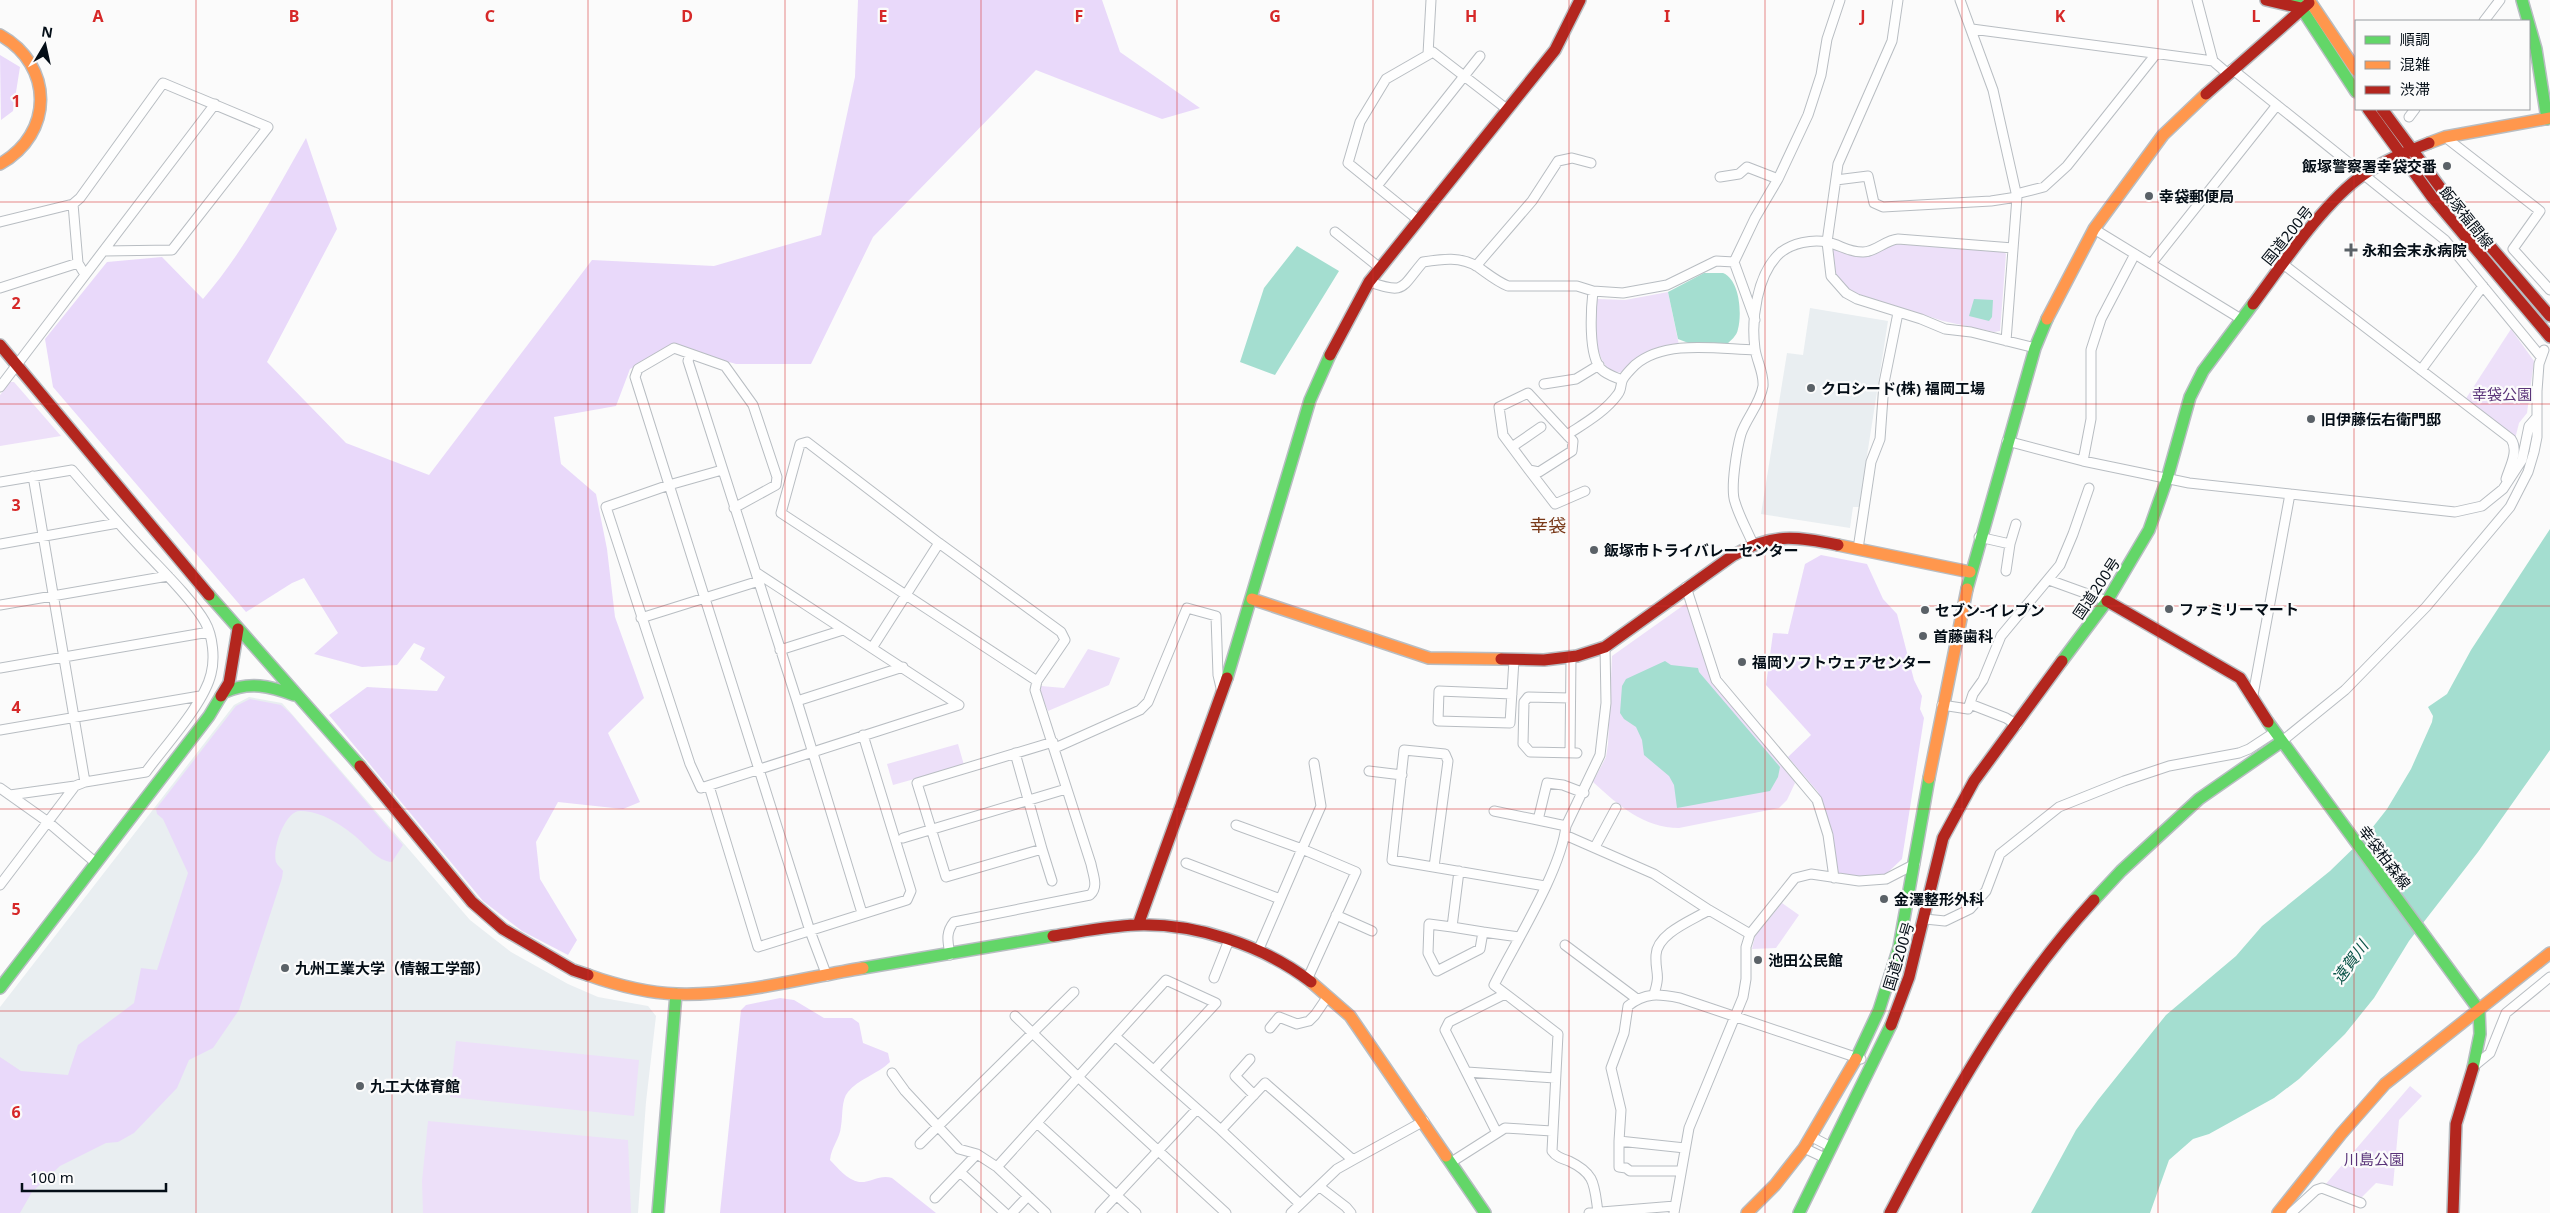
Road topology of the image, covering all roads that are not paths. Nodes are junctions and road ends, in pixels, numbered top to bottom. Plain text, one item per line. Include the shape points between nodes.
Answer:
1 (1431, 0) edge
2 (1580, 0) edge
3 (1840, 0) edge
4 (1898, 0) edge
5 (1960, 0) edge
6 (2197, 0) edge
7 (2266, 0) edge
8 (2500, 0) edge
9 (2522, 0) edge
10 (2306, 2) edge
11 (2485, 20) edge
12 (2528, 20) edge
13 (2530, 28) edge
14 (1972, 29) junction
15 (0, 34) edge
16 (1428, 54) junction
17 (2156, 54) junction
18 (1480, 56) dead end
19 (2213, 61) junction
20 (2355, 69) edge
21 (2229, 71) junction
22 (1465, 76) junction
23 (2355, 90) edge
24 (215, 104) junction
25 (2278, 104) junction
26 (1508, 110) junction
27 (2369, 110) edge
28 (2383, 110) edge
29 (2415, 110) edge
30 (2409, 117) dead end
31 (2548, 118) edge
32 (2445, 137) junction
33 (2410, 150) junction
34 (2398, 155) junction
35 (1591, 163) dead end
36 (0, 164) edge
37 (2363, 175) junction
38 (1720, 177) dead end
39 (1778, 178) junction
40 (1836, 180) junction
41 (1377, 186) junction
42 (2017, 196) junction
43 (73, 204) junction
44 (1418, 219) junction
45 (0, 222) edge
46 (2094, 229) junction
47 (1335, 232) dead end
48 (1828, 242) junction
49 (2013, 248) junction
50 (104, 251) junction
51 (2135, 254) junction
52 (1734, 262) junction
53 (78, 263) junction
54 (2150, 264) junction
55 (2283, 264) junction
56 (1476, 266) junction
57 (1380, 268) junction
58 (84, 273) junction
59 (1369, 282) junction
60 (2483, 286) junction
61 (0, 288) edge
62 (2550, 290) edge
63 (1593, 291) junction
64 (1898, 313) junction
65 (2550, 316) edge
66 (2241, 319) junction
67 (1755, 320) junction
68 (2550, 337) edge
69 (2006, 341) junction
70 (0, 345) edge
71 (2035, 348) junction
72 (1755, 350) junction
73 (690, 354) junction
74 (16, 365) junction
75 (1598, 365) junction
76 (2421, 370) junction
77 (1622, 380) junction
78 (1544, 384) dead end
79 (0, 387) edge
80 (2536, 418) junction
81 (1541, 427) dead end
82 (1567, 435) junction
83 (2007, 441) junction
84 (1512, 447) junction
85 (2083, 461) junction
86 (722, 470) junction
87 (1529, 470) junction
88 (33, 476) junction
89 (2167, 479) junction
90 (0, 482) edge
91 (669, 485) junction
92 (2089, 488) dead end
93 (2503, 489) junction
94 (1585, 490) dead end
95 (2290, 494) junction
96 (734, 508) junction
97 (118, 523) junction
98 (2016, 524) dead end
99 (1979, 536) junction
100 (43, 537) junction
101 (939, 543) junction
102 (0, 544) edge
103 (1753, 544) junction
104 (2010, 544) junction
105 (1858, 549) junction
106 (2006, 571) dead end
107 (1970, 572) junction
108 (168, 576) junction
109 (758, 577) junction
110 (2049, 580) junction
111 (1686, 587) junction
112 (906, 594) junction
113 (52, 596) junction
114 (705, 598) junction
115 (1252, 599) junction
116 (2107, 601) junction
117 (0, 605) edge
118 (640, 618) junction
119 (238, 629) junction
120 (843, 630) junction
121 (209, 632) junction
122 (1605, 647) junction
123 (872, 648) junction
124 (780, 650) junction
125 (1571, 656) junction
126 (63, 658) junction
127 (1514, 660) junction
128 (903, 667) junction
129 (0, 668) edge
130 (1036, 681) junction
131 (225, 692) junction
132 (1222, 692) junction
133 (1512, 694) junction
134 (2253, 695) junction
135 (200, 696) junction
136 (297, 696) junction
137 (1570, 698) junction
138 (797, 701) junction
139 (1970, 704) junction
140 (1942, 705) junction
141 (73, 717) junction
142 (2017, 725) junction
143 (0, 730) edge
144 (2275, 732) junction
145 (863, 735) junction
146 (1054, 745) junction
147 (2284, 746) junction
148 (812, 753) junction
149 (1015, 754) junction
150 (1314, 762) dead end
151 (759, 769) junction
152 (1369, 771) dead end
153 (1402, 775) junction
154 (85, 782) junction
155 (75, 786) junction
156 (709, 786) junction
157 (0, 788) edge
158 (1066, 789) junction
159 (1584, 793) junction
160 (10, 795) junction
161 (1028, 800) junction
162 (1616, 808) dead end
163 (1494, 811) dead end
164 (1538, 820) junction
165 (48, 822) junction
166 (1236, 825) dead end
167 (1566, 826) junction
168 (931, 830) junction
169 (1920, 832) junction
170 (1565, 835) junction
171 (903, 838) dead end
172 (1943, 838) junction
173 (1595, 847) junction
174 (1042, 848) junction
175 (1302, 849) junction
176 (96, 862) junction
177 (1186, 863) dead end
178 (1915, 864) junction
179 (1434, 867) junction
180 (1459, 872) junction
181 (2, 878) edge
182 (1834, 878) junction
183 (1052, 880) dead end
184 (1545, 886) junction
185 (1280, 899) junction
186 (1709, 910) junction
187 (862, 913) junction
188 (1336, 915) junction
189 (1925, 919) junction
190 (1138, 925) junction
191 (1452, 926) junction
192 (1372, 931) dead end
193 (810, 932) junction
194 (1483, 932) junction
195 (1750, 934) junction
196 (1519, 937) junction
197 (1228, 940) junction
198 (1565, 945) dead end
199 (1258, 951) junction
200 (2550, 953) edge
201 (950, 955) junction
202 (826, 976) junction
203 (2550, 977) edge
204 (1214, 978) dead end
205 (1307, 980) junction
206 (0, 988) edge
207 (1074, 992) dead end
208 (676, 994) junction
209 (1505, 994) junction
210 (1654, 994) junction
211 (1328, 996) junction
212 (1637, 999) junction
213 (2477, 1007) junction
214 (1735, 1015) junction
215 (1015, 1016) dead end
216 (1270, 1028) dead end
217 (1032, 1033) junction
218 (1115, 1036) junction
219 (1250, 1058) dead end
220 (1857, 1058) junction
221 (1873, 1062) junction
222 (2474, 1066) junction
223 (1154, 1070) junction
224 (1467, 1072) junction
225 (892, 1073) dead end
226 (1078, 1077) junction
227 (1555, 1078) junction
228 (1254, 1094) junction
229 (1197, 1109) junction
230 (1424, 1121) junction
231 (1037, 1123) junction
232 (938, 1126) junction
233 (1221, 1130) junction
234 (1552, 1131) junction
235 (1497, 1132) junction
236 (1812, 1137) junction
237 (1619, 1141) junction
238 (920, 1144) dead end
239 (1831, 1147) junction
240 (1686, 1148) junction
241 (1804, 1148) junction
242 (1157, 1150) junction
243 (977, 1154) junction
244 (1825, 1158) junction
245 (1353, 1160) junction
246 (1450, 1163) junction
247 (997, 1167) junction
248 (1681, 1171) junction
249 (960, 1172) junction
250 (1320, 1187) junction
251 (1116, 1195) junction
252 (1028, 1196) junction
253 (935, 1198) dead end
254 (2361, 1202) dead end
255 (1300, 1204) junction
256 (1674, 1210) edge
257 (1593, 1212) edge
258 (658, 1213) edge
259 (1005, 1213) edge
260 (1012, 1213) edge
261 (1046, 1213) edge
262 (1100, 1213) edge
263 (1136, 1213) edge
264 (1226, 1213) edge
265 (1291, 1213) edge
266 (1350, 1213) edge
267 (1486, 1213) edge
268 (1747, 1213) edge
269 (1799, 1213) edge
270 (1890, 1213) edge
271 (2278, 1213) edge
272 (2291, 1213) edge
273 (2453, 1213) edge

1 - 16 street
2 - 26 main road via 1555,50
3 - 39 street via 1808,115
4 - 40 street via 1892,41 1838,164
5 - 14 street
6 - 19 street
7 - 10 main road
8 - 11 street
9 - 12 main road
10 - 20 main road
10 - 21 main road
10 - 23 main road
13 - 31 main road
14 - 17 street
14 - 42 street via 1993,90
15 - 36 main road via 28,58 40,97 38,120 30,140 17,154
16 - 22 street via 1433,52
16 - 41 street via 1386,79 1360,122 1348,163
17 - 19 street
17 - 42 street via 2066,166 2044,187
18 - 22 street
19 - 21 street
21 - 25 street
21 - 46 main road via 2163,136
22 - 26 street
22 - 41 street
24 - 43 street via 163,83
24 - 50 street
24 - 50 street via 268,127 172,250
25 - 37 street
25 - 54 street
26 - 44 main road
27 - 34 main road, 飯塚福間線
28 - 33 main road, 飯塚福間線
29 - 30 street
31 - 32 main road, 国道200号
32 - 33 main road, 国道200号
32 - 62 street via 2540,211 2513,249
33 - 34 main road, 国道200号
33 - 65 main road, 飯塚福間線 via 2502,263
34 - 37 main road, 国道200号
34 - 68 main road, 飯塚福間線 via 2493,274
35 - 56 street via 1572,158 1558,161 1532,201
37 - 55 main road, 国道200号 via 2338,196
37 - 60 street via 2445,240
38 - 39 street via 1739,174 1747,167
39 - 52 street
40 - 42 street via 1868,176 1874,202 1883,206 1991,201
40 - 48 street
41 - 44 street
42 - 49 street
43 - 45 street
43 - 53 street
44 - 57 main road
46 - 51 street
46 - 71 main road via 2054,304
47 - 57 street
48 - 49 street via 1844,250 1865,252 1898,239
48 - 64 street via 1828,269 1837,285 1857,299
48 - 67 street via 1796,244 1771,262 1760,288
49 - 69 street
50 - 58 street
51 - 54 street
51 - 85 street via 2101,319 2091,350 2091,419
52 - 63 street via 1716,261 1667,285 1636,292
52 - 67 street
53 - 58 street
53 - 61 street
54 - 66 street
55 - 66 main road, 国道200号
55 - 76 street
56 - 59 street via 1458,259 1423,262 1405,286 1392,290
56 - 63 street via 1508,286 1576,286
57 - 59 main road
58 - 74 street
59 - 115 main road via 1340,333 1310,400
60 - 76 street
60 - 80 street via 2542,353
63 - 75 street via 1590,316
64 - 69 street via 1945,329
64 - 105 street via 1884,383 1880,439 1871,462
66 - 89 main road, 国道200号 via 2203,371 2190,397
67 - 72 street
69 - 71 street
70 - 74 main road
71 - 83 main road
72 - 77 street via 1659,352 1635,366
72 - 103 street via 1763,384 1760,399 1741,435 1734,500
73 - 86 street via 688,361
73 - 91 street via 674,348 638,369 635,377
73 - 96 street via 725,366 754,405 777,477 776,485
74 - 79 street
74 - 119 main road
75 - 77 street via 1607,374
75 - 78 street via 1576,379
76 - 93 street via 2511,439 2515,445
77 - 82 street via 1622,387 1607,406
80 - 93 street via 2529,426 2522,460
80 - 147 street via 2538,437 2528,472 2510,507 2426,607 2345,690
81 - 84 street
82 - 84 street via 1528,392 1499,407 1503,435
82 - 87 street via 1573,441 1572,452 1539,472
83 - 85 street
83 - 99 main road
84 - 87 street
85 - 89 street
86 - 91 street
86 - 96 street
87 - 94 street via 1555,504
88 - 90 street
88 - 97 street via 72,470
88 - 100 street
89 - 95 street
89 - 116 main road, 国道200号 via 2149,530
91 - 114 street
91 - 118 street via 606,507
92 - 110 street via 2070,542
93 - 95 street via 2482,506 2455,512
95 - 134 street
96 - 109 street
97 - 100 street
97 - 108 street
98 - 104 street
99 - 104 street
99 - 107 main road
100 - 102 street
100 - 113 street
101 - 112 street
101 - 112 street via 807,442 800,444 781,513
101 - 130 street via 1061,632 1065,640
103 - 105 main road via 1773,539 1802,538
103 - 111 main road
104 - 106 street
105 - 107 main road
107 - 140 main road
108 - 113 street
108 - 121 street via 205,622
109 - 114 street
109 - 120 street
109 - 124 street
110 - 116 street
110 - 139 street via 2001,636
111 - 122 main road
111 - 182 street via 1716,680 1817,800 1828,835
112 - 123 street
112 - 130 street
113 - 117 street
113 - 126 street
114 - 118 street
114 - 151 street
115 - 127 main road via 1429,658
115 - 132 main road
116 - 134 main road, 幸袋柏森線 via 2240,678
116 - 142 main road, 国道200号
118 - 156 street via 690,764 701,788
119 - 131 main road via 233,670
119 - 136 main road
120 - 123 street
120 - 124 street
121 - 126 street
121 - 135 street via 211,674
122 - 125 main road
122 - 159 street via 1606,703 1602,742
123 - 128 street
124 - 138 street
125 - 127 main road
125 - 137 street
126 - 129 street
126 - 141 street
127 - 133 street
128 - 138 street
128 - 145 street via 959,705
130 - 146 street via 1035,690
131 - 136 main road via 241,685 255,684
131 - 176 main road
132 - 146 street via 1218,675 1216,616 1187,608 1148,702 1140,710
132 - 190 main road
133 - 133 street via 1510,723 1438,721 1439,691
134 - 144 main road, 幸袋柏森線
135 - 141 street
135 - 154 street via 146,772
136 - 208 main road via 374,782 472,902 504,929 573,970 618,986
137 - 137 street via 1574,753 1530,752 1523,744 1524,702 1528,697
138 - 148 street
139 - 140 street via 1968,709
139 - 142 street
140 - 169 main road
141 - 143 street
141 - 154 street
142 - 172 main road, 国道200号 via 1974,781
144 - 147 main road, 幸袋柏森線
144 - 189 street via 2239,753 2169,766 2124,780 2060,807 2000,854 1986,891 1970,909 1945,920
145 - 148 street
145 - 187 street via 911,891 907,900
146 - 149 street
146 - 158 street
147 - 213 main road, 幸袋柏森線
147 - 270 main road via 2200,799 2121,871 2060,937 1988,1038 1941,1115
148 - 151 street
148 - 187 street
149 - 161 street
149 - 168 street via 916,783
150 - 175 street via 1321,806
151 - 156 street
151 - 193 street
152 - 153 street
153 - 179 street via 1392,860
153 - 179 street via 1404,750 1445,754 1448,761
154 - 155 street
155 - 160 street
155 - 165 street
156 - 193 street via 758,947
157 - 160 street
158 - 161 street
158 - 201 street via 1091,864 1094,891 1090,895 954,922 947,936
159 - 164 street via 1547,783
159 - 167 street
160 - 165 street
161 - 168 street
161 - 174 street
162 - 173 street
163 - 164 street
164 - 167 street
165 - 176 street
165 - 181 street
166 - 175 street
167 - 170 street
168 - 171 street
168 - 174 street via 946,877
169 - 172 main road
169 - 178 main road
170 - 173 street
170 - 184 street
172 - 189 main road, 国道200号
173 - 186 street via 1654,874
174 - 183 street
175 - 185 street
175 - 188 street via 1356,872
176 - 206 main road
177 - 185 street
178 - 182 street via 1886,879
178 - 220 main road via 1899,947 1879,1010
179 - 180 street
180 - 184 street
180 - 191 street
182 - 195 street via 1811,874 1794,878
184 - 196 street
185 - 199 street
186 - 195 street
186 - 210 street via 1669,934 1660,944 1656,954 1660,978
187 - 193 street
188 - 192 street
188 - 205 street
189 - 221 main road, 国道200号 via 1893,1021
190 - 197 main road via 1184,930
190 - 201 main road via 1084,931
191 - 194 street
191 - 194 street via 1429,924 1428,953 1437,971 1480,949
193 - 202 street
194 - 196 street
195 - 214 street via 1746,947 1743,997
196 - 209 street via 1494,985
197 - 199 main road
197 - 204 street
198 - 212 street
199 - 205 main road
200 - 213 main road
201 - 202 main road
202 - 208 main road via 716,993
203 - 222 street via 2506,1013 2490,1053
205 - 211 main road
207 - 217 street
208 - 258 main road
209 - 224 street via 1449,1022 1446,1030
209 - 227 street via 1558,1034
210 - 212 street
210 - 214 street via 1680,998
211 - 216 street via 1309,1021 1297,1024 1279,1017
211 - 230 main road via 1350,1016
212 - 237 street via 1628,1006 1624,1033 1611,1068 1621,1110
213 - 222 main road via 2480,1034
213 - 271 main road via 2385,1084
214 - 220 street
214 - 240 street via 1703,1089 1689,1128
215 - 217 street
217 - 226 street
217 - 232 street
218 - 223 street
218 - 223 street via 1166,980 1216,1003
218 - 226 street
219 - 228 street via 1235,1076
220 - 221 street
220 - 236 main road
221 - 239 main road, 国道200号
222 - 273 main road via 2456,1124
223 - 229 street
224 - 227 street
224 - 235 street
225 - 232 street
226 - 231 street
226 - 242 street
227 - 234 street
228 - 233 street
228 - 245 street via 1265,1083
229 - 233 street
229 - 242 street
230 - 245 street
230 - 246 main road
231 - 247 street
231 - 251 street
232 - 238 street
232 - 243 street via 959,1149
233 - 255 street
234 - 235 street via 1505,1128
234 - 257 street via 1555,1155 1578,1166 1594,1181
235 - 246 street
236 - 239 street
236 - 241 main road
237 - 240 street
237 - 248 street via 1619,1167 1630,1171
239 - 244 main road, 国道200号
240 - 248 street
241 - 244 street
241 - 268 main road via 1775,1185
242 - 251 street
242 - 264 street
243 - 247 street
243 - 249 street
244 - 269 main road, 国道200号
245 - 250 street via 1337,1169
246 - 267 main road
247 - 252 street
248 - 256 street
249 - 253 street
249 - 259 street
250 - 255 street
250 - 266 street via 1346,1206
251 - 262 street
251 - 263 street
252 - 260 street
252 - 261 street
254 - 272 street via 2322,1188
255 - 265 street
256 - 257 street

